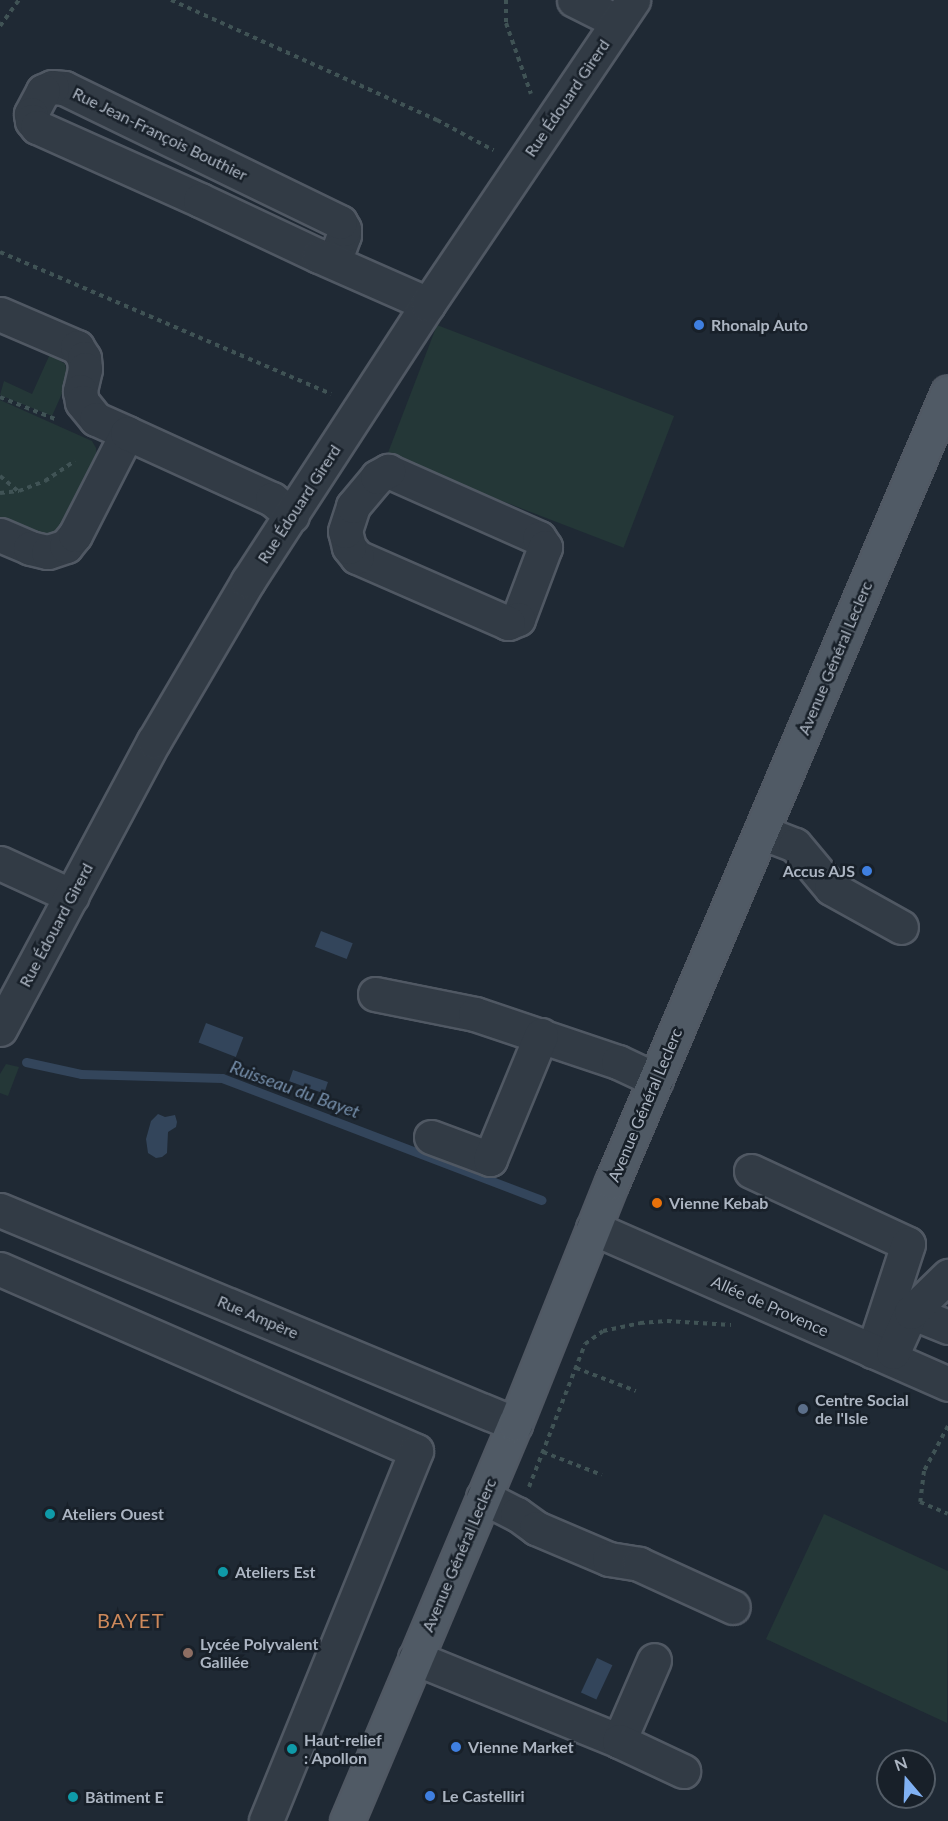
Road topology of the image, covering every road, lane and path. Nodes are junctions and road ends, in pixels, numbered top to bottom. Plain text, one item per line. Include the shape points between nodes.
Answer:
1 (19, 0) edge
2 (171, 0) edge
3 (506, 0) edge
4 (574, 0) edge
5 (626, 11) edge
6 (0, 26) edge
7 (531, 94) dead end
8 (493, 150) dead end
9 (0, 252) edge
10 (334, 262) junction
11 (428, 304) junction
12 (0, 314) edge
13 (948, 392) edge
14 (334, 396) dead end
15 (0, 397) edge
16 (96, 419) junction
17 (127, 433) junction
18 (0, 476) edge
19 (311, 486) junction
20 (19, 491) junction
21 (0, 493) edge
22 (353, 506) junction
23 (292, 516) junction
24 (0, 535) edge
25 (761, 832) junction
26 (0, 863) edge
27 (72, 896) junction
28 (901, 927) dead end
29 (375, 994) dead end
30 (0, 1029) edge
31 (541, 1035) junction
32 (656, 1080) junction
33 (431, 1137) dead end
34 (751, 1171) dead end
35 (0, 1210) edge
36 (593, 1228) junction
37 (0, 1269) edge
38 (948, 1276) edge
39 (755, 1299) junction
40 (911, 1312) junction
41 (948, 1327) edge
42 (881, 1355) junction
43 (576, 1368) junction
44 (948, 1384) edge
45 (636, 1391) dead end
46 (515, 1424) junction
47 (948, 1426) edge
48 (543, 1452) junction
49 (602, 1475) dead end
50 (483, 1497) junction
51 (518, 1514) junction
52 (948, 1514) edge
53 (733, 1607) dead end
54 (415, 1658) junction
55 (654, 1660) dead end
56 (620, 1741) junction
57 (683, 1771) dead end
58 (266, 1821) edge
59 (347, 1821) edge

1 - 6 path
2 - 8 path via 436,120
3 - 7 path via 506,23
4 - 5 street
5 - 11 street, Rue Édouard Girerd
9 - 14 path
10 - 10 street, Rue Jean-François Bouthier via 37,127 31,114 44,91 64,87 340,222 344,235
10 - 11 street, Rue Jean-François Bouthier
11 - 19 street, Rue Édouard Girerd
12 - 16 street via 77,347 85,369 82,402
13 - 25 main road, Avenue Général Leclerc
15 - 16 path via 78,428
16 - 17 street
16 - 20 path via 92,441 72,465
17 - 23 street via 272,499
17 - 24 street via 66,546 48,552
18 - 20 path
19 - 22 street
19 - 23 street, Rue Édouard Girerd
20 - 21 path
22 - 22 street via 345,531 349,547 357,557 508,623 518,620 545,547 539,538 388,471 376,477
23 - 27 street, Rue Édouard Girerd via 177,699
25 - 28 street via 795,845 831,888
25 - 32 main road, Avenue Général Leclerc
26 - 27 street
27 - 30 street, Rue Édouard Girerd
29 - 31 street via 475,1014
31 - 32 street
31 - 33 street via 490,1159
32 - 36 main road, Avenue Général Leclerc
34 - 42 street via 908,1244
35 - 46 street, Rue Ampère
36 - 39 street, Allée de Provence
36 - 46 main road, Avenue Général Leclerc
37 - 58 street via 416,1451
38 - 40 street
39 - 42 street, Allée de Provence
39 - 43 path via 735,1325 667,1321 603,1331 585,1344
40 - 41 street
40 - 42 street
42 - 44 street, Allée de Provence
43 - 45 path
43 - 48 path
46 - 50 main road, Avenue Général Leclerc
47 - 52 path via 924,1471 920,1502
48 - 49 path
48 - 51 path
50 - 51 street
50 - 54 main road, Avenue Général Leclerc
51 - 53 street via 536,1528 609,1559 639,1564
54 - 56 street
54 - 59 main road, Avenue Général Leclerc
55 - 56 street
56 - 57 street

